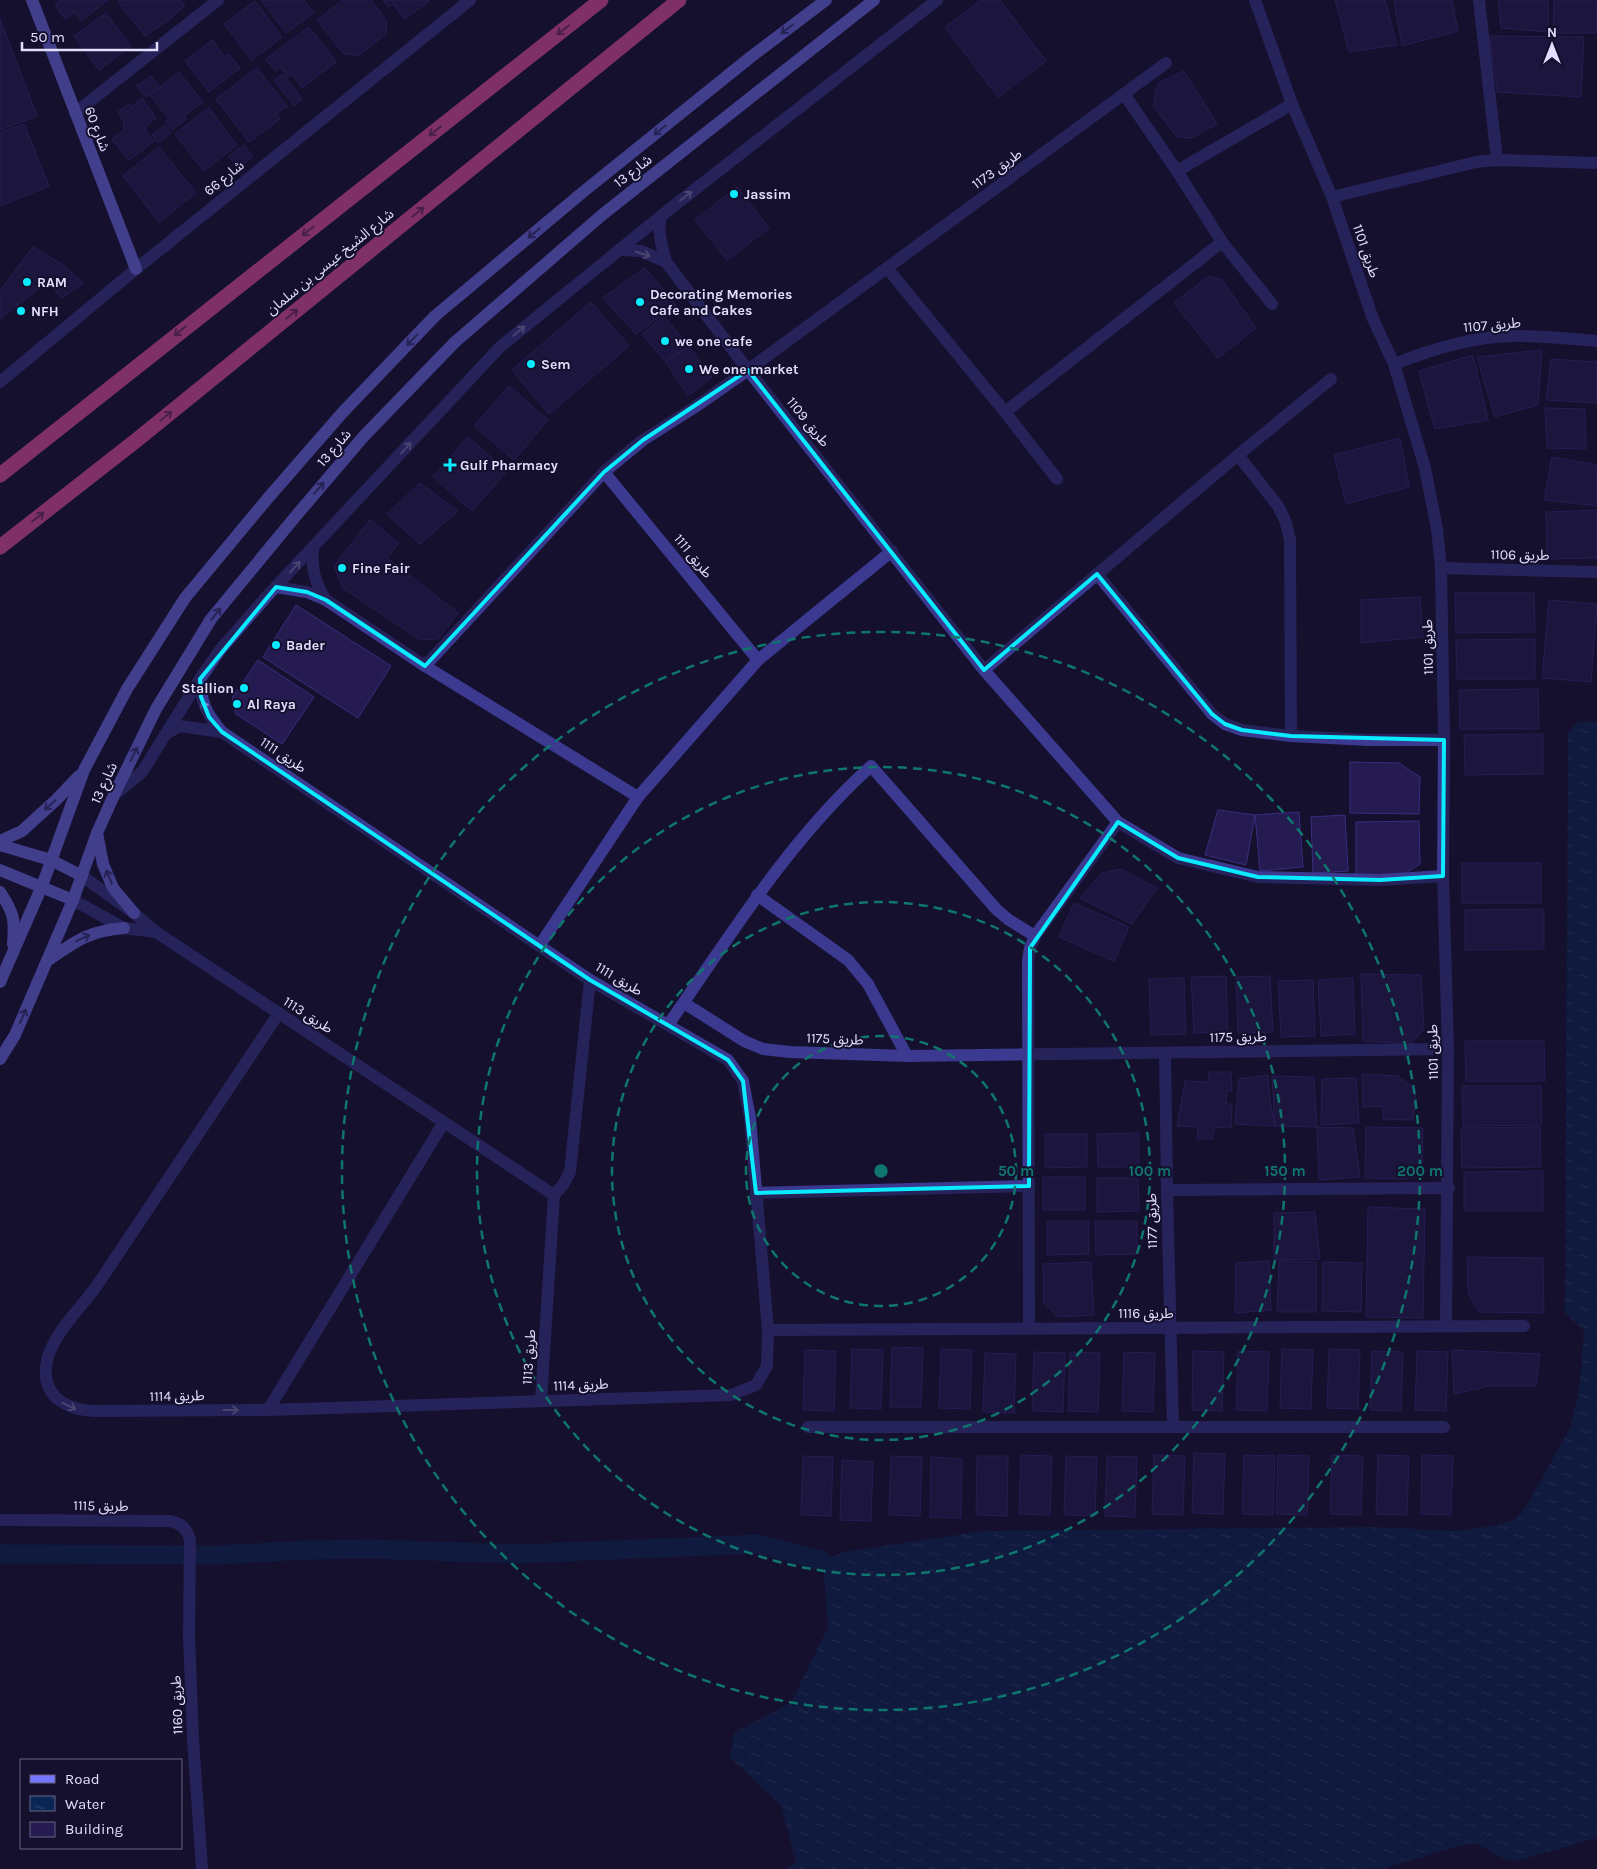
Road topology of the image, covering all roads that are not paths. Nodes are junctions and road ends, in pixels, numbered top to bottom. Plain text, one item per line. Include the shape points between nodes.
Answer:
1 (32, 0) edge
2 (218, 0) edge
3 (470, 0) edge
4 (602, 0) edge
5 (679, 0) edge
6 (826, 0) edge
7 (874, 0) edge
8 (937, 0) edge
9 (1254, 0) edge
10 (1479, 0) edge
11 (1166, 63) dead end
12 (1124, 94) junction
13 (1292, 104) junction
14 (75, 114) junction
15 (1497, 160) junction
16 (1597, 163) edge
17 (1177, 171) junction
18 (1332, 197) junction
19 (661, 216) junction
20 (1222, 242) junction
21 (619, 250) junction
22 (666, 262) junction
23 (887, 268) junction
24 (136, 269) junction
25 (1272, 304) dead end
26 (1597, 341) edge
27 (1394, 364) junction
28 (748, 370) junction
29 (1331, 379) dead end
30 (0, 382) edge
31 (1005, 412) junction
32 (1238, 455) junction
33 (604, 472) junction
34 (0, 475) edge
35 (1057, 479) dead end
36 (0, 547) edge
37 (313, 548) junction
38 (892, 552) junction
39 (1441, 568) junction
40 (1597, 572) edge
41 (1097, 574) junction
42 (276, 587) junction
43 (326, 600) junction
44 (758, 660) junction
45 (424, 666) junction
46 (984, 670) junction
47 (200, 679) junction
48 (222, 732) junction
49 (168, 733) junction
50 (1291, 736) junction
51 (1444, 740) junction
52 (84, 770) junction
53 (114, 795) junction
54 (638, 797) junction
55 (1118, 822) junction
56 (97, 833) junction
57 (0, 841) edge
58 (0, 845) edge
59 (51, 860) junction
60 (0, 870) edge
61 (82, 876) junction
62 (1444, 876) junction
63 (42, 886) junction
64 (0, 892) edge
65 (757, 895) junction
66 (73, 900) junction
67 (134, 913) junction
68 (124, 928) junction
69 (156, 932) junction
70 (1035, 936) junction
71 (540, 945) junction
72 (13, 954) junction
73 (47, 961) junction
74 (590, 980) junction
75 (0, 982) edge
76 (684, 1003) junction
77 (278, 1013) junction
78 (668, 1025) junction
79 (1448, 1050) junction
80 (1165, 1053) junction
81 (1028, 1055) junction
82 (907, 1056) junction
83 (0, 1059) edge
84 (444, 1122) junction
85 (1029, 1186) junction
86 (1449, 1188) junction
87 (1167, 1190) junction
88 (756, 1192) junction
89 (554, 1195) junction
90 (1446, 1326) junction
91 (1524, 1326) dead end
92 (1030, 1328) junction
93 (1170, 1328) junction
94 (768, 1330) junction
95 (756, 1384) joint
96 (541, 1401) junction
97 (268, 1410) junction
98 (808, 1427) dead end
99 (1173, 1427) junction
100 (1444, 1427) dead end
101 (0, 1520) edge
102 (190, 1540) joint
103 (202, 1869) edge

1 - 14 street, شارع 60
2 - 14 street
3 - 24 street, شارع 66
4 -> 34 highway
36 -> 5 highway, شارع الشيخ عيسى بن سلمان
6 -> 52 street, شارع 13 via 583,192 435,316 343,412 185,598 127,689
53 -> 7 street, شارع 13 via 156,709 211,619 364,436 455,342 595,221
19 -> 8 street
9 - 13 street, طريق 1101
10 - 15 street
11 - 12 street, طريق 1173
12 - 17 street
12 - 23 street, طريق 1173
13 - 17 street
13 - 18 street, طريق 1101
14 - 24 street, شارع 60
15 - 16 street
15 - 18 street via 1476,162
17 - 20 street
18 - 27 street, طريق 1101 via 1373,319
19 - 21 street
19 - 22 street, طريق 1109 via 659,227
20 - 25 street
20 - 31 street
21 -> 22 street, طريق 1109 via 641,251
37 -> 21 street via 500,347
22 - 28 street, طريق 1109
23 - 28 street, طريق 1173
23 - 31 street
24 - 30 street, شارع 66
26 - 27 street, طريق 1107 via 1517,336 1492,338 1442,347
27 - 39 street, طريق 1101 via 1425,468
28 - 33 street, طريق 1173 via 643,440
28 - 38 street, طريق 1109
29 - 32 street
31 - 35 street
32 - 41 street
32 - 50 street via 1278,506 1290,539
33 - 44 street, طريق 1111
33 - 45 street, طريق 1173
42 -> 37 street
37 - 43 street via 313,576
38 - 44 street
38 - 46 street, طريق 1109
39 - 40 street, طريق 1106
39 - 51 street, طريق 1101
41 - 46 street
41 - 50 street via 1212,714 1225,724 1242,730
42 - 43 street via 307,592
42 - 47 street via 220,650
43 - 45 street
44 - 54 street
45 - 54 street
46 - 55 street, طريق 1109
48 -> 47 street, طريق 1111 via 209,718 201,698
47 - 49 street
48 - 49 street, طريق 1111 via 179,726
48 - 71 street, طريق 1111
49 - 53 street via 142,772
50 - 51 street
51 - 62 street, طريق 1101
52 -> 57 street via 22,831
52 - 59 street, شارع 13
53 - 56 street, شارع 13
54 - 71 street
55 - 62 street, طريق 1109 via 1178,858 1258,877 1380,880
55 - 70 street
56 - 61 street, شارع 13
67 -> 56 street via 113,888 103,864
58 - 59 street
59 - 61 street
59 - 63 street, شارع 13
60 - 63 street
61 - 66 street, شارع 13
61 - 67 street, طريق 1113
62 - 79 street, طريق 1101
63 - 66 street
63 - 72 street, شارع 13
64 - 72 street via 15,921
65 - 70 street via 815,822 870,766 997,910
65 - 76 street
65 - 82 street via 848,960 868,984
66 - 68 street, طريق 1113
66 - 73 street, شارع 13
67 - 69 street, طريق 1113
68 - 69 street, طريق 1113
73 -> 68 street via 77,940 102,930
69 - 77 street, طريق 1113
70 - 81 street via 1028,961
71 - 74 street, طريق 1111
72 - 75 street, شارع 13
83 -> 73 street, شارع 13 via 15,1035
74 - 78 street, طريق 1111
74 - 89 street via 570,1172
76 - 78 street
76 - 82 street, طريق 1175 via 762,1050
77 - 84 street, طريق 1113
77 -> 97 street, طريق 1114 via 92,1294 61,1332 46,1367 47,1382 54,1396 65,1405 80,1410
78 - 88 street, طريق 1111 via 728,1060 743,1082 750,1118
79 - 80 street, طريق 1175
79 - 86 street, طريق 1101
80 - 81 street, طريق 1175
80 - 87 street, طريق 1177
81 - 82 street, طريق 1175
81 - 85 street
84 - 89 street, طريق 1113
84 - 97 street
85 - 88 street
85 - 92 street
86 - 87 street
86 - 90 street, طريق 1101
87 - 93 street, طريق 1177
88 - 94 street, طريق 1111
89 - 96 street, طريق 1113
90 - 91 street, طريق 1116
90 - 93 street, طريق 1116
92 - 93 street, طريق 1116
92 - 94 street, طريق 1116
93 - 99 street, طريق 1177
94 - 95 street, طريق 1111 via 767,1366
95 - 96 street, طريق 1114 via 731,1395
96 - 97 street, طريق 1114
98 - 99 street
99 - 100 street
101 - 102 street, طريق 1115 via 169,1521 184,1526
102 - 103 street, طريق 1160 via 189,1637

